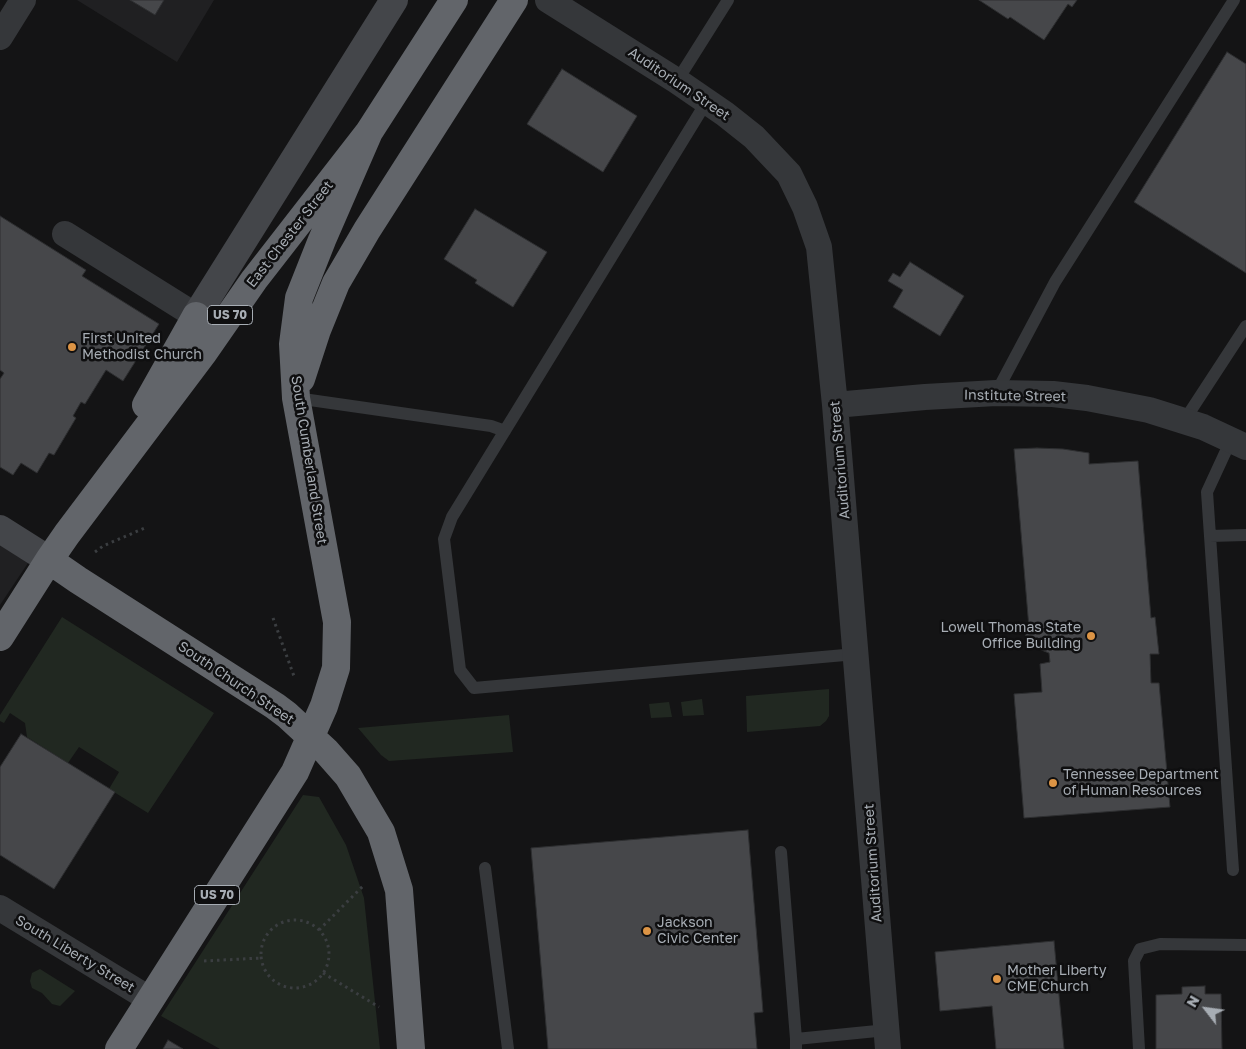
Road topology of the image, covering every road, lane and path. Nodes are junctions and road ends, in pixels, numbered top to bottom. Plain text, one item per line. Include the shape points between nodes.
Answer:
1 (23, 0) edge
2 (394, 0) edge
3 (454, 0) edge
4 (514, 0) edge
5 (548, 0) edge
6 (728, 0) edge
7 (1234, 0) edge
8 (0, 38) edge
9 (677, 81) junction
10 (707, 101) junction
11 (370, 132) junction
12 (65, 234) dead end
13 (196, 316) junction
14 (1246, 326) edge
15 (996, 393) junction
16 (296, 398) junction
17 (836, 405) junction
18 (1184, 421) junction
19 (505, 431) junction
20 (1241, 443) edge
21 (92, 500) junction
22 (147, 527) dead end
23 (0, 529) edge
24 (1246, 535) edge
25 (1210, 536) junction
26 (95, 552) dead end
27 (49, 560) junction
28 (273, 618) dead end
29 (0, 637) edge
30 (856, 654) junction
31 (295, 679) dead end
32 (311, 737) junction
33 (781, 852) dead end
34 (485, 868) dead end
35 (1233, 870) dead end
36 (364, 885) dead end
37 (0, 908) edge
38 (319, 930) junction
39 (1246, 945) edge
40 (261, 958) junction
41 (203, 962) dead end
42 (323, 972) junction
43 (151, 1000) junction
44 (379, 1007) dead end
45 (888, 1039) edge
46 (796, 1044) edge
47 (119, 1049) edge
48 (411, 1049) edge
49 (508, 1049) edge
50 (1139, 1049) edge

1 - 8 street
2 - 13 street
3 - 11 highway, East Chester Street / US 70
4 - 16 highway via 336,283 316,330
5 - 9 street, Auditorium Street
6 - 9 lane
7 - 15 lane via 1055,282
9 - 10 street, Auditorium Street
10 - 17 street, Auditorium Street via 754,138 789,174 805,207 819,247
10 - 19 lane
11 - 16 highway, South Cumberland Street / US 70 via 299,298 293,344
11 - 21 highway, East Chester Street / US 70 via 254,280
12 - 13 street
13 - 21 highway
14 - 18 lane
15 - 17 street, Institute Street
15 - 18 street, Institute Street via 1087,398 1149,410
16 - 19 lane via 491,426
16 - 32 highway, South Cumberland Street / US 70 via 337,622 336,668
17 - 30 street, Auditorium Street
18 - 20 street, Institute Street
19 - 30 lane via 452,516 444,539 460,670 474,688
20 - 25 lane via 1207,492
21 - 27 highway, East Chester Street / US 70
22 - 26 path
23 - 27 street, South Church Street
24 - 25 lane
25 - 35 lane
27 - 29 highway, East Chester Street
27 - 32 highway, South Church Street via 275,706
28 - 31 path
30 - 45 street, Auditorium Street
32 - 43 highway, US 70 via 294,772
32 - 48 highway, South Church Street via 348,776 381,832 399,890
33 - 46 lane
34 - 49 lane
36 - 38 path
37 - 43 street, South Liberty Street
38 - 40 path via 307,921 284,921 266,935
38 - 42 path via 329,947 329,958
39 - 50 lane via 1160,944 1140,949 1134,961
40 - 41 path
40 - 42 path via 269,976 288,987 310,985
42 - 44 path
43 - 47 highway, US 70
45 - 46 lane

